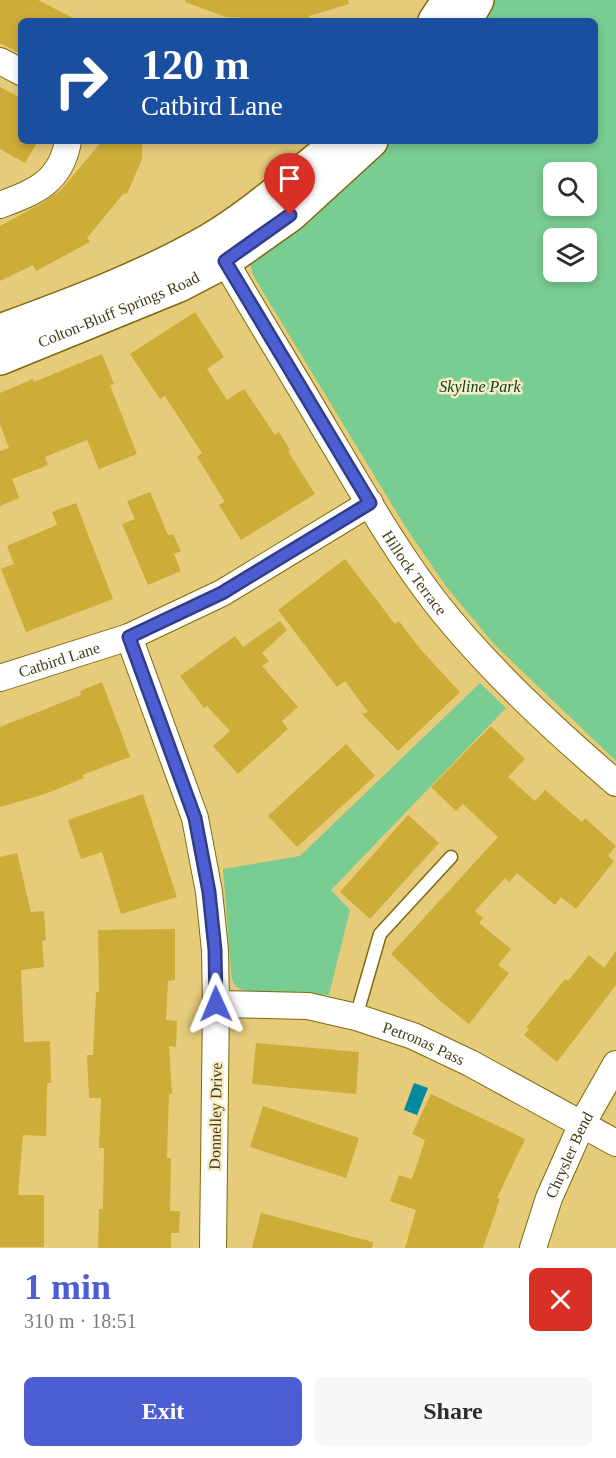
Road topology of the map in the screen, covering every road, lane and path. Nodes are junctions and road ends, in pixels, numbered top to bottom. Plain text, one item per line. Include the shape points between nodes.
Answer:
1 (449, 0) edge
2 (477, 0) edge
3 (437, 18) edge
4 (467, 18) edge
5 (0, 61) edge
6 (18, 70) edge
7 (67, 144) edge
8 (334, 144) edge
9 (367, 144) edge
10 (0, 205) edge
11 (218, 250) junction
12 (0, 331) edge
13 (0, 358) edge
14 (370, 503) junction
15 (129, 637) junction
16 (0, 678) edge
17 (616, 783) edge
18 (451, 857) dead end
19 (216, 1004) junction
20 (356, 1017) junction
21 (616, 1064) edge
22 (582, 1124) junction
23 (616, 1143) edge
24 (213, 1248) edge
25 (533, 1248) edge

1 - 3 street
2 - 4 street
5 - 6 street
7 - 10 street via 54,176 40,189
8 - 11 street, Colton-Bluff Springs Road via 259,206
9 - 11 street, Colton-Bluff Springs Road via 290,215
11 - 12 street, Colton-Bluff Springs Road
11 - 13 street, Colton-Bluff Springs Road via 179,285
11 - 14 street, Hillock Terrace
14 - 15 street, Catbird Lane via 222,593
14 - 17 street, Hillock Terrace via 437,603 472,644 575,748
15 - 16 street, Catbird Lane
15 - 19 street, Donnelley Drive via 195,818 209,892
18 - 20 lane via 380,934
19 - 20 street, Petronas Pass via 308,1006
19 - 24 street, Donnelley Drive
20 - 22 street, Petronas Pass via 470,1063
21 - 22 street, Chrysler Bend
22 - 23 street, Petronas Pass
22 - 25 street, Chrysler Bend via 549,1198

